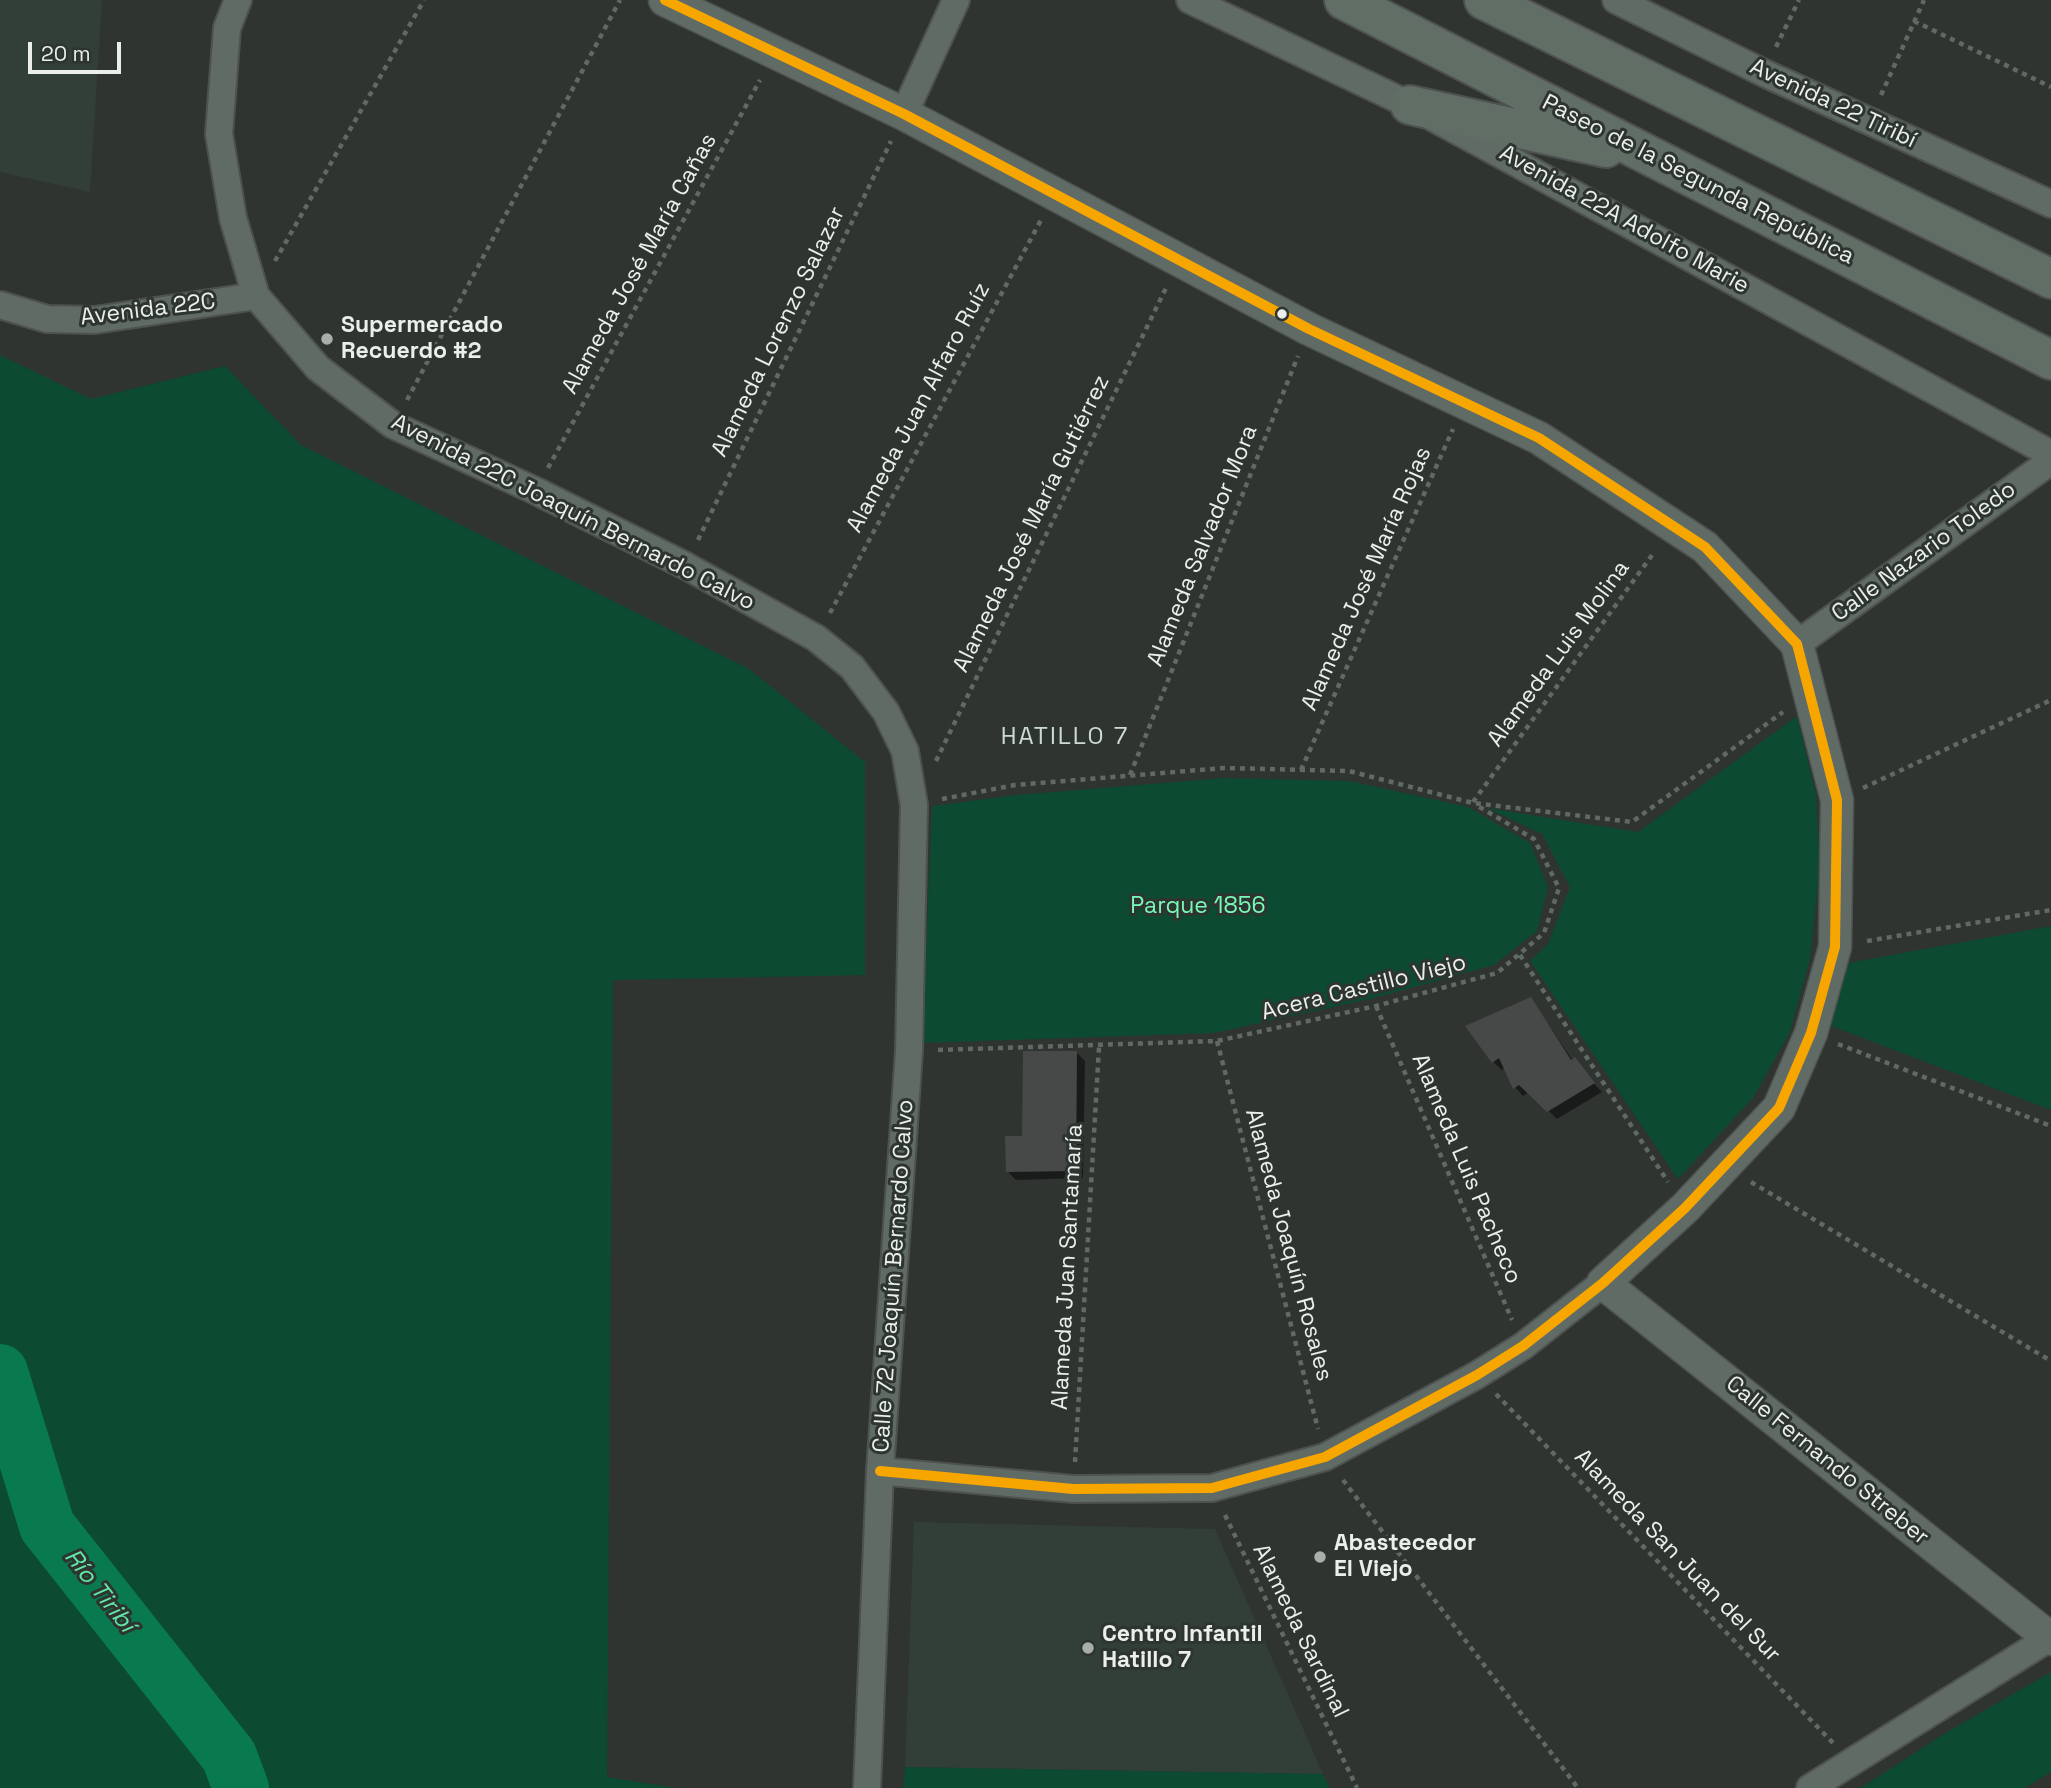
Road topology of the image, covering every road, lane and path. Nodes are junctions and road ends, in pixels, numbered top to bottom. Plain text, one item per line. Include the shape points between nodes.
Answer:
1 (238, 0) edge
2 (424, 0) edge
3 (620, 0) edge
4 (665, 0) edge
5 (956, 0) edge
6 (1190, 0) edge
7 (1344, 0) edge
8 (1484, 0) edge
9 (1616, 0) edge
10 (1799, 0) edge
11 (1924, 0) edge
12 (1914, 21) junction
13 (774, 53) junction
14 (1764, 73) junction
15 (2051, 87) edge
16 (1410, 104) junction
17 (904, 114) junction
18 (1869, 121) junction
19 (1660, 160) junction
20 (1054, 195) junction
21 (2051, 204) edge
22 (1181, 258) junction
23 (2051, 279) edge
24 (256, 296) junction
25 (0, 305) edge
26 (1309, 329) junction
27 (2051, 360) edge
28 (1465, 403) junction
29 (393, 425) junction
30 (2051, 454) edge
31 (2051, 461) edge
32 (536, 491) junction
33 (1674, 526) junction
34 (685, 566) junction
35 (816, 638) junction
36 (1797, 644) junction
37 (1812, 691) junction
38 (2051, 701) edge
39 (1301, 770) junction
40 (1130, 775) junction
41 (1837, 800) junction
42 (1473, 803) junction
43 (914, 805) junction
44 (2051, 910) edge
45 (1835, 947) junction
46 (1520, 955) junction
47 (1376, 1006) junction
48 (1811, 1033) junction
49 (1217, 1041) junction
50 (1098, 1047) junction
51 (909, 1051) junction
52 (2051, 1126) edge
53 (1726, 1167) junction
54 (1685, 1208) junction
55 (1603, 1283) junction
56 (1523, 1346) junction
57 (2051, 1361) edge
58 (1478, 1375) junction
59 (1325, 1457) junction
60 (880, 1471) junction
61 (1073, 1489) junction
62 (1212, 1489) junction
63 (2050, 1638) edge
64 (1851, 1761) junction
65 (867, 1788) edge
66 (1357, 1788) edge
67 (1578, 1788) edge
68 (1810, 1788) edge

1 - 24 street via 228,28 219,134 233,218
2 - 24 path
3 - 29 path
4 - 13 street
5 - 17 street
6 - 16 street, Avenida 22A Adolfo Marie
7 - 19 highway, Paseo de la Segunda República
8 - 23 highway
9 - 14 street, Avenida 22 Tiribí
10 - 14 path
11 - 12 path
12 - 15 path
12 - 18 path
13 - 17 street
13 - 32 path, Alameda José María Cañas
14 - 18 street, Avenida 22 Tiribí
16 - 19 highway
16 - 30 street, Avenida 22A Adolfo Marie
17 - 20 street
17 - 34 path, Alameda Lorenzo Salazar
18 - 21 street, Avenida 22 Tiribí
19 - 27 highway, Paseo de la Segunda República
20 - 22 street
20 - 35 path, Alameda Juan Alfaro Ruíz
22 - 26 street
22 - 43 path, Alameda José María Gutiérrez
24 - 25 street, Avenida 22C via 95,320 47,319
24 - 29 street, Avenida 22C Joaquín Bernardo Calvo via 318,368
26 - 28 street
26 - 40 path, Alameda Salvador Mora
28 - 33 street via 1539,438
28 - 39 path, Alameda José María Rojas
29 - 32 street, Avenida 22C Joaquín Bernardo Calvo
31 - 36 street, Calle Nazario Toledo
32 - 34 street, Avenida 22C Joaquín Bernardo Calvo
33 - 36 street via 1706,547
33 - 42 path, Alameda Luis Molina
34 - 35 street, Avenida 22C Joaquín Bernardo Calvo
35 - 43 street, Avenida 22C Joaquín Bernardo Calvo via 852,667 886,712 905,751
36 - 37 street
37 - 41 street
37 - 42 path via 1632,822
38 - 41 path
39 - 40 path via 1224,768
39 - 42 path via 1349,771
40 - 43 path via 1015,785
41 - 45 street
42 - 46 path, Acera Castillo Viejo via 1534,839 1559,888 1544,933
43 - 51 street, Calle 72 Joaquín Bernardo Calvo
44 - 45 path
45 - 48 street
46 - 47 path, Acera Castillo Viejo via 1497,973
46 - 54 path
47 - 49 path, Acera Castillo Viejo
47 - 56 path, Alameda Luis Pacheco
48 - 52 path
48 - 53 street via 1779,1108
49 - 50 path, Acera Castillo Viejo
49 - 59 path, Alameda Joaquín Rosales
50 - 51 path, Acera Castillo Viejo
50 - 61 path, Alameda Juan Santamaría
51 - 60 street, Calle 72 Joaquín Bernardo Calvo
53 - 54 street
53 - 57 path
54 - 55 street
55 - 56 street
55 - 63 street, Calle Fernando Streber
56 - 58 street
58 - 59 street
58 - 64 path, Alameda San Juan del Sur
59 - 62 street
59 - 67 path
60 - 61 street
60 - 65 street, Calle 72 Joaquín Bernardo Calvo
61 - 62 street
62 - 66 path, Alameda Sardinal
63 - 64 street
64 - 68 street

